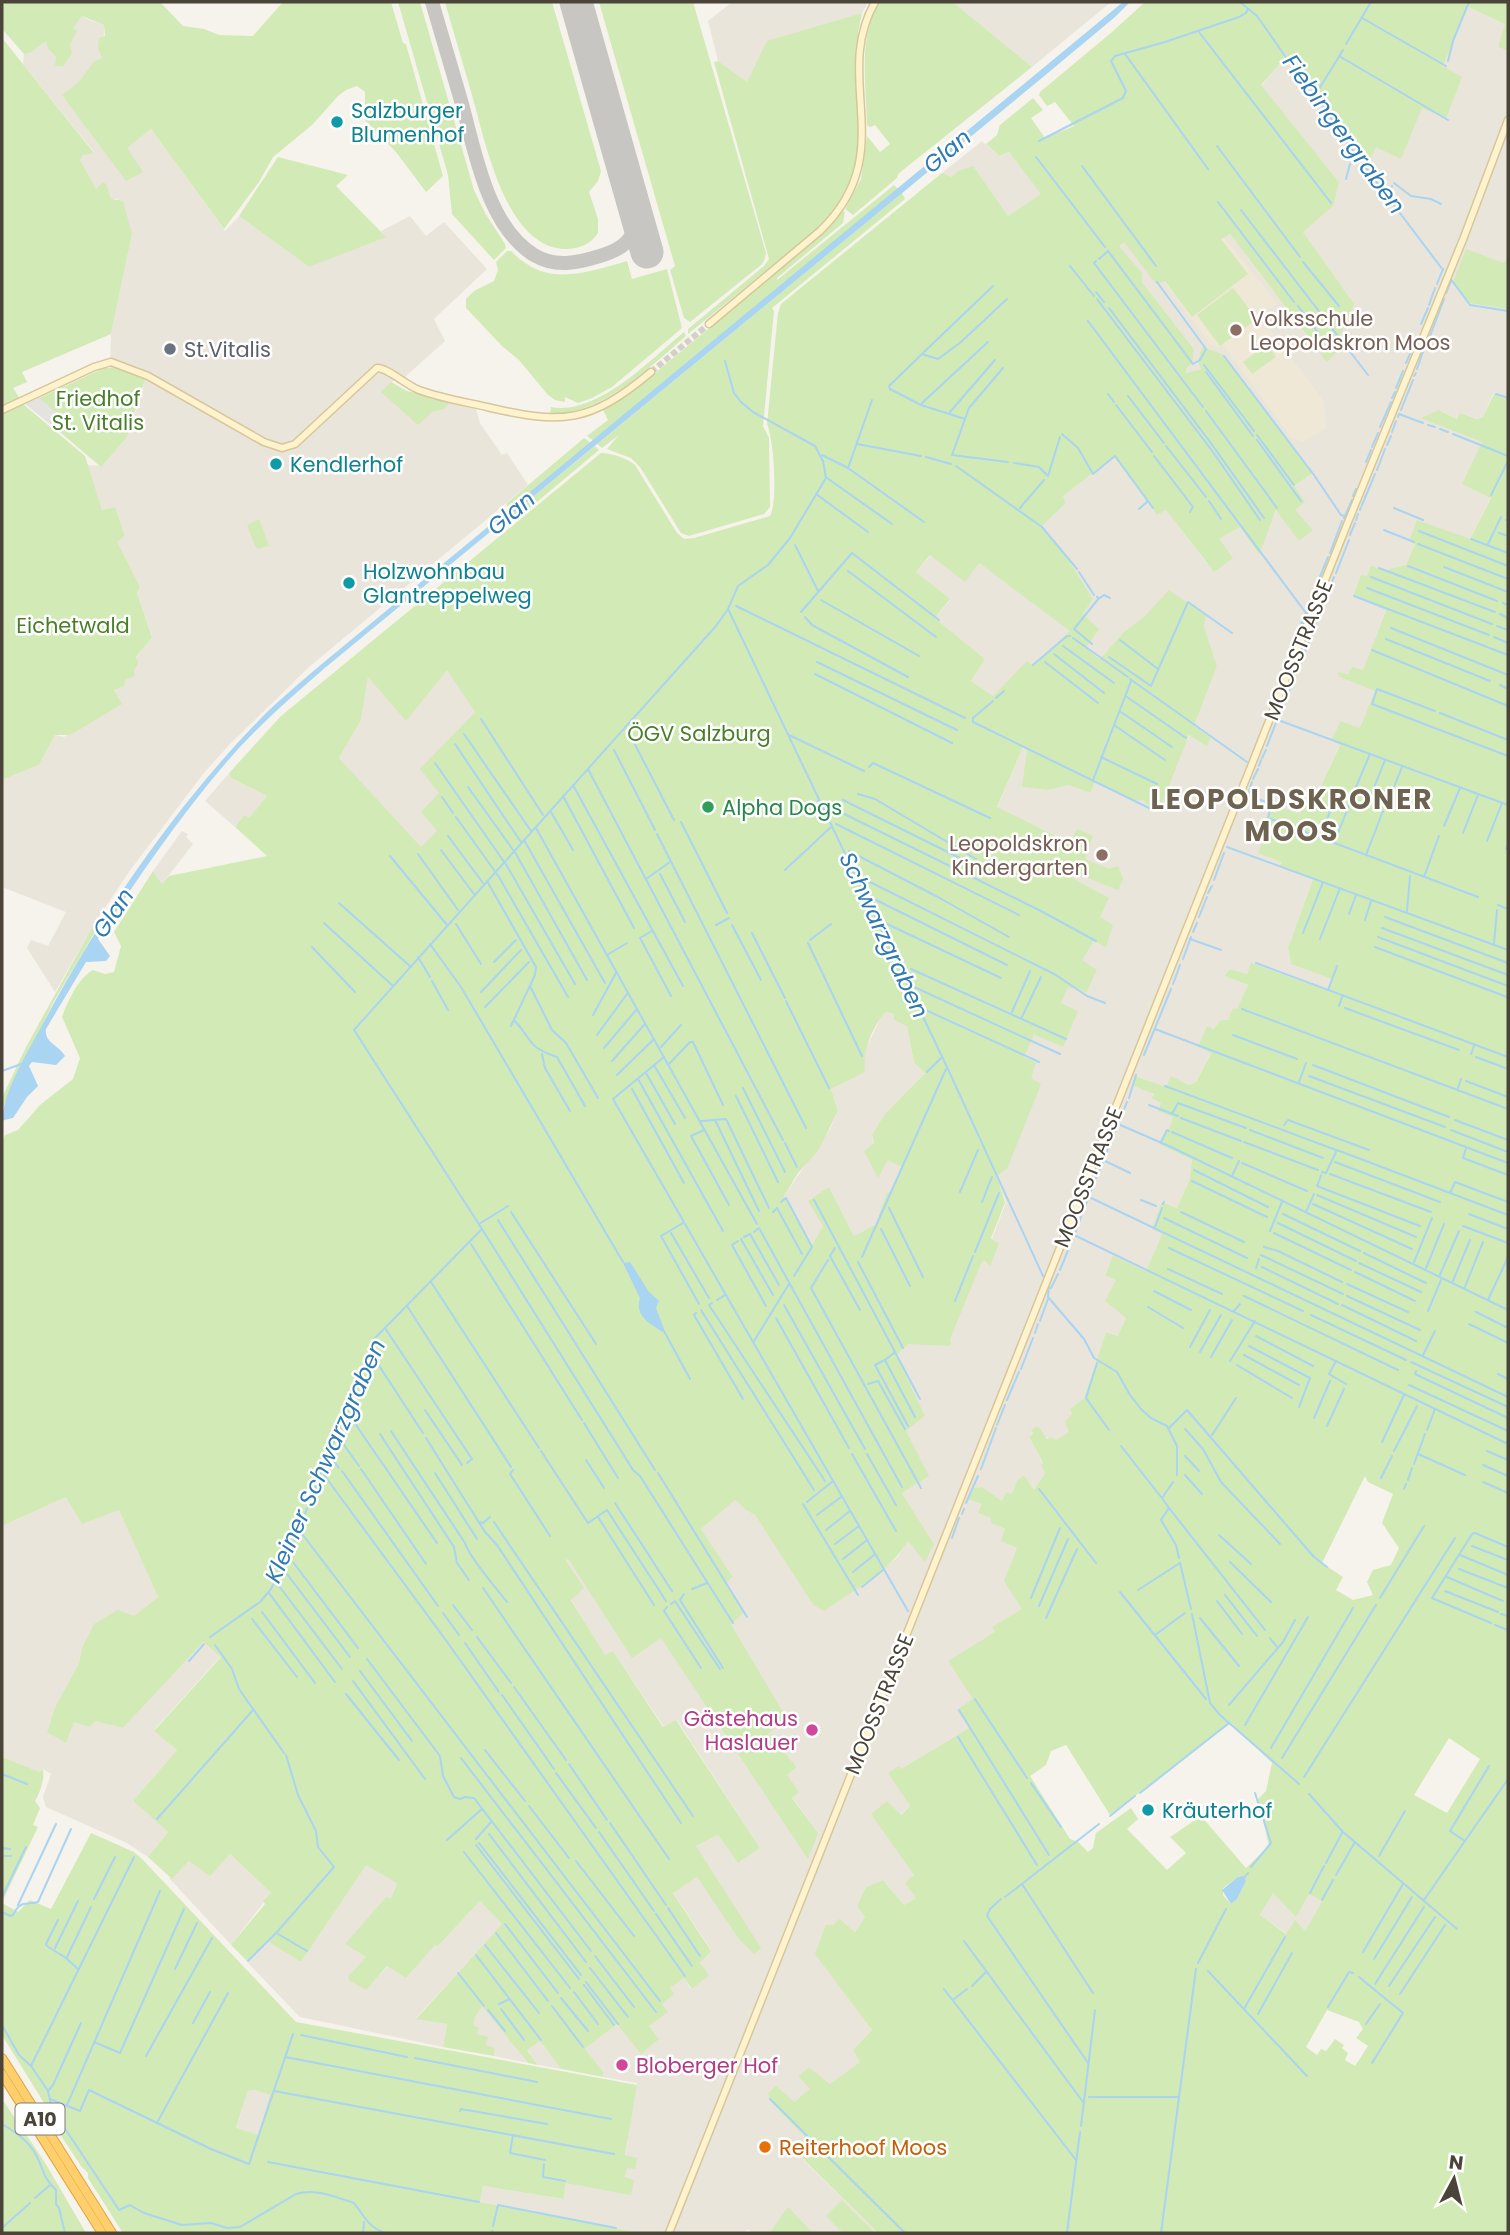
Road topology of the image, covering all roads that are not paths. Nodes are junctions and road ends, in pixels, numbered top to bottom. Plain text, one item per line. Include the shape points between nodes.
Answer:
1 (875, 2) edge
2 (1508, 120) edge
3 (709, 324) tunnel mouth
4 (651, 372) tunnel mouth
5 (2, 410) edge
6 (2, 2058) edge
7 (2, 2074) edge
8 (80, 2199) junction
9 (95, 2233) edge
10 (102, 2233) edge
11 (112, 2233) edge
12 (668, 2233) edge

1 - 3 street via 864,25 860,50 863,136 852,189 820,231
2 - 12 street, MOOSSTRASSE
4 - 5 street via 600,408 545,419 432,394 377,368 295,444 282,448 142,373 111,362
6 - 11 highway, A10
7 - 8 highway, A10
8 - 9 highway
8 - 10 highway, A10

